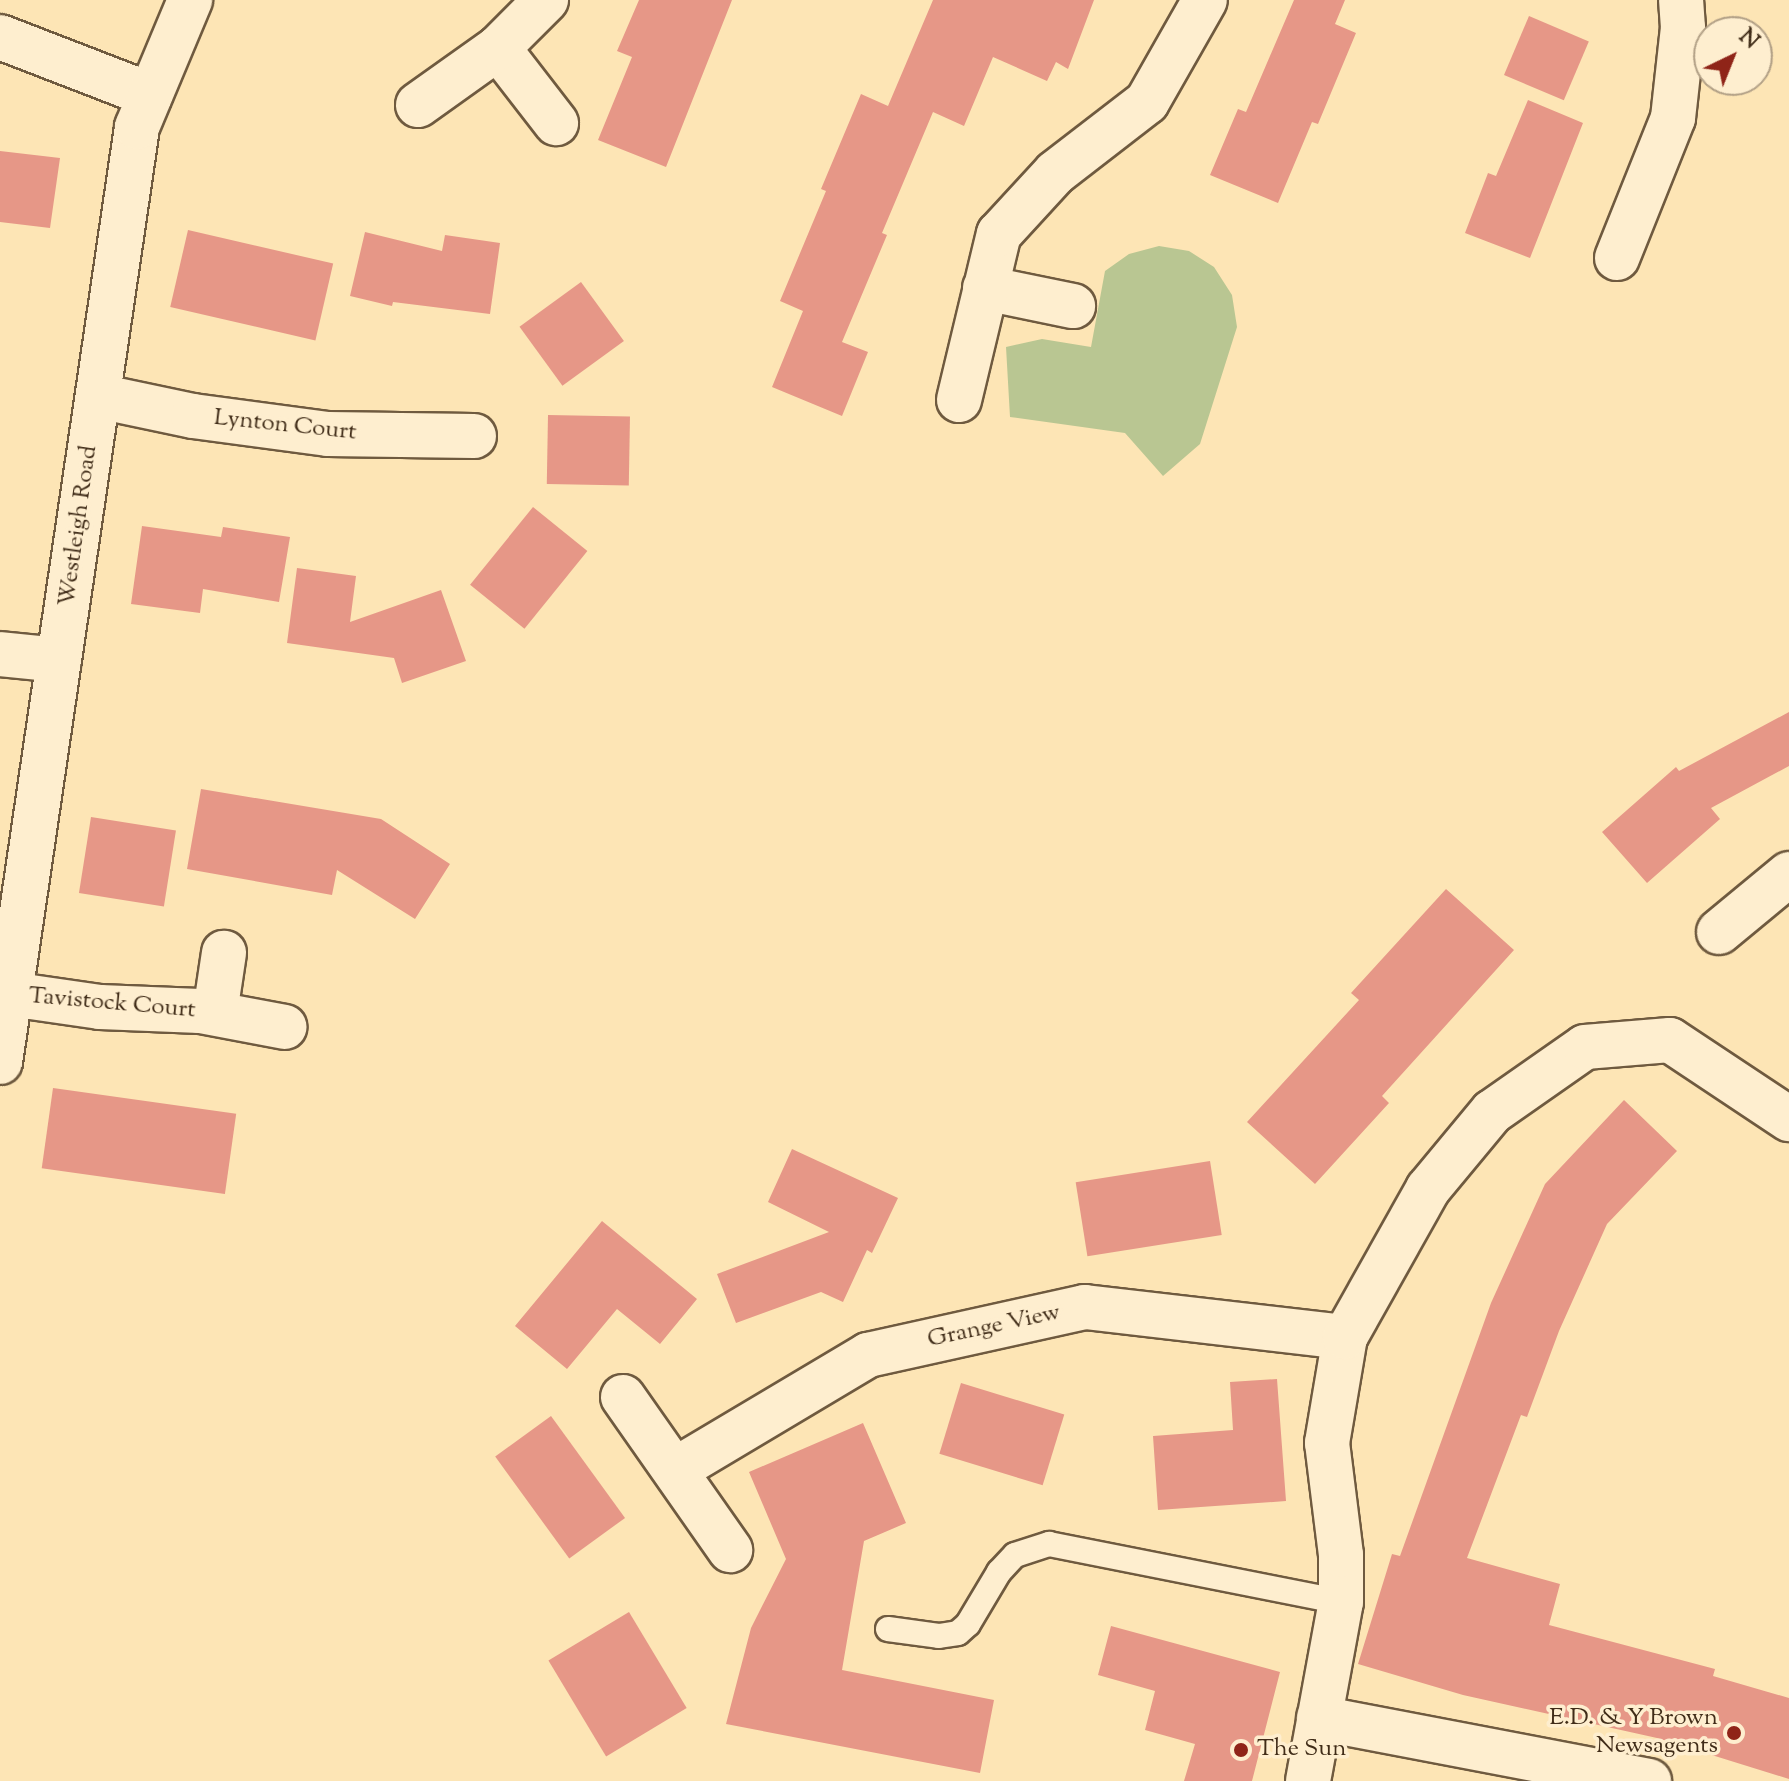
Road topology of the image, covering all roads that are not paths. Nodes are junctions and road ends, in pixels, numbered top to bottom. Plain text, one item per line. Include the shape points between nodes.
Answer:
1 (190, 0) edge
2 (546, 0) edge
3 (1205, 0) edge
4 (1681, 0) edge
5 (0, 37) edge
6 (498, 48) junction
7 (150, 95) junction
8 (418, 105) dead end
9 (556, 123) dead end
10 (1617, 258) dead end
11 (985, 288) junction
12 (1073, 306) dead end
13 (98, 396) junction
14 (959, 400) dead end
15 (474, 436) dead end
16 (0, 654) edge
17 (59, 660) junction
18 (1789, 874) edge
19 (1719, 932) dead end
20 (224, 953) dead end
21 (10, 994) junction
22 (215, 1013) junction
23 (285, 1027) dead end
24 (0, 1062) edge
25 (1789, 1119) edge
26 (1345, 1337) junction
27 (623, 1397) dead end
28 (675, 1470) junction
29 (730, 1550) dead end
30 (1341, 1602) junction
31 (888, 1629) dead end
32 (1319, 1718) junction
33 (1308, 1781) edge
34 (1649, 1781) edge

1 - 7 street, Westleigh Road
2 - 6 street
3 - 11 street via 1147,102 1055,173 999,234
4 - 10 street via 1673,118
5 - 7 street
6 - 8 street
6 - 9 street
7 - 13 street, Westleigh Road via 137,127
11 - 12 street
11 - 14 street
13 - 15 street, Lynton Court via 193,416 328,434
13 - 17 street, Westleigh Road
16 - 17 street
17 - 21 street, Westleigh Road
18 - 19 street
20 - 22 street, Tavistock Court
21 - 22 street, Tavistock Court via 100,1007
21 - 24 street, Westleigh Road
22 - 23 street, Tavistock Court
25 - 26 street via 1670,1040 1585,1047 1492,1112 1428,1189
26 - 28 street, Grange View via 1085,1307 868,1355
26 - 30 street via 1327,1443 1341,1555
27 - 28 street
28 - 29 street
30 - 31 lane via 1049,1544 1015,1555 958,1633 939,1636
30 - 32 street
32 - 33 street
32 - 34 street

